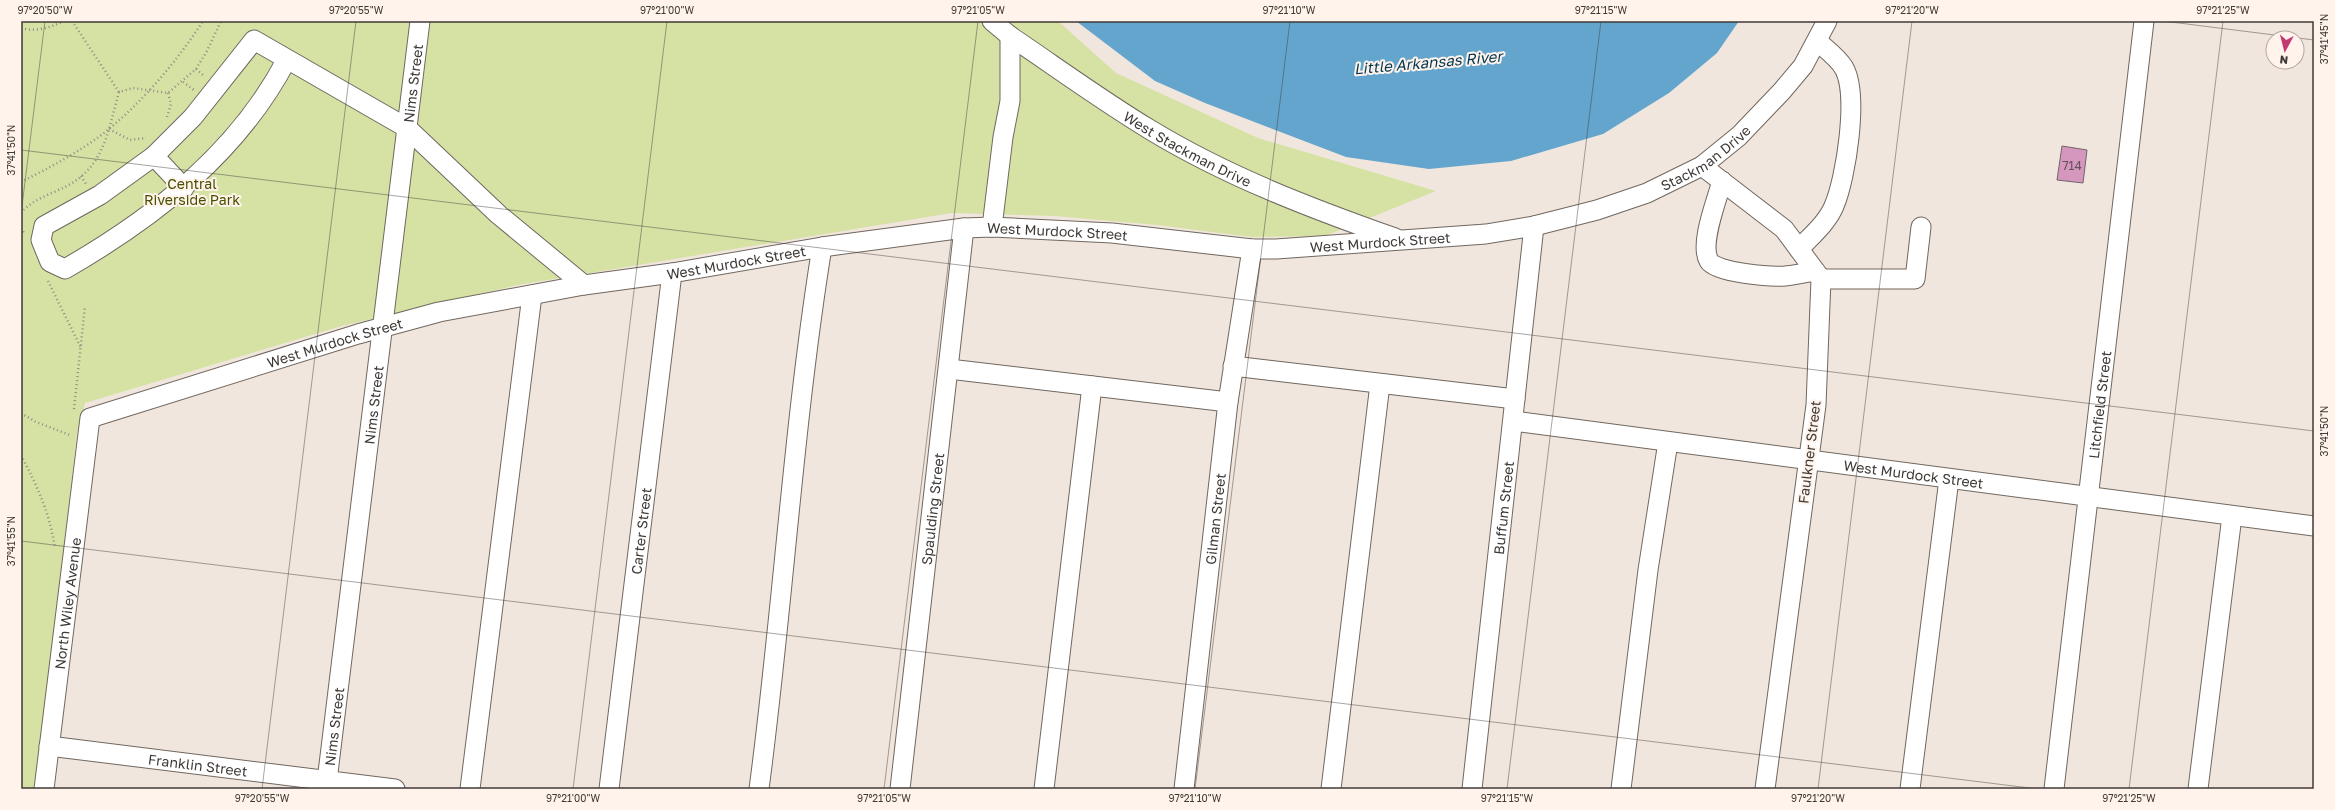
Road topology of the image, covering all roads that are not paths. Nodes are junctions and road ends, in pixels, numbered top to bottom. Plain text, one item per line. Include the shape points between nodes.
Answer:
1 (420, 21) edge
2 (992, 21) edge
3 (1827, 21) edge
4 (2144, 21) edge
5 (1010, 36) junction
6 (1818, 42) junction
7 (287, 59) junction
8 (407, 128) junction
9 (154, 156) junction
10 (1702, 166) junction
11 (1722, 181) junction
12 (184, 188) junction
13 (1534, 226) junction
14 (992, 227) junction
15 (1921, 227) dead end
16 (964, 228) junction
17 (1402, 240) junction
18 (822, 247) junction
19 (1252, 249) junction
20 (1799, 249) junction
21 (672, 273) junction
22 (1818, 275) junction
23 (584, 285) junction
24 (532, 295) junction
25 (384, 326) junction
26 (1233, 366) junction
27 (949, 369) junction
28 (1380, 384) junction
29 (1092, 386) junction
30 (1515, 399) junction
31 (1228, 402) junction
32 (90, 418) joint
33 (1513, 421) junction
34 (1668, 442) junction
35 (1809, 460) junction
36 (1949, 478) junction
37 (2088, 497) junction
38 (2232, 516) junction
39 (2314, 526) edge
40 (49, 746) junction
41 (327, 785) edge
42 (44, 789) edge
43 (395, 789) edge
44 (470, 789) edge
45 (609, 789) edge
46 (759, 789) edge
47 (900, 789) edge
48 (1044, 789) edge
49 (1184, 789) edge
50 (1331, 789) edge
51 (1472, 789) edge
52 (1621, 789) edge
53 (1765, 789) edge
54 (1910, 789) edge
55 (2054, 789) edge
56 (2198, 789) edge

1 - 8 street, Nims Street
2 - 5 street, West Stackman Drive
3 - 6 street, Stackman Drive
4 - 37 street, Litchfield Street
5 - 14 street via 1010,102
5 - 17 street, West Stackman Drive via 1149,129 1223,169 1307,207
6 - 10 street, Stackman Drive via 1782,92 1739,136
6 - 20 street via 1844,68 1850,88 1851,117 1843,173 1834,208
7 - 8 street
7 - 9 street via 254,40 193,117
7 - 12 street via 277,79 229,142
8 - 23 street via 498,215
8 - 25 street, Nims Street
9 - 12 street
9 - 12 street via 100,195 44,226 41,240 50,262 65,269 119,237
10 - 11 street
10 - 13 street, Stackman Drive via 1647,193 1597,210
11 - 20 street via 1784,229
11 - 22 street via 1706,246 1709,261 1714,266 1747,274
13 - 17 street, West Murdock Street via 1486,234
13 - 30 street, Buffum Street
14 - 16 street, West Murdock Street
14 - 19 street, West Murdock Street via 1112,233
15 - 22 street via 1915,279
16 - 18 street, West Murdock Street
16 - 27 street, Spaulding Street
17 - 19 street, West Murdock Street via 1330,247
18 - 21 street, West Murdock Street
18 - 46 street via 804,378 784,583
19 - 26 street, Gilman Street
20 - 22 street
21 - 23 street, West Murdock Street
21 - 45 street, Carter Street
22 - 35 street, Faulkner Street via 1816,405
23 - 24 street, West Murdock Street
24 - 25 street, West Murdock Street via 439,312
24 - 44 street
25 - 32 street, West Murdock Street
25 - 41 street, Nims Street
26 - 28 street
26 - 31 street, Gilman Street
27 - 29 street
27 - 47 street, Spaulding Street
28 - 30 street
28 - 50 street
29 - 31 street
29 - 48 street
30 - 33 street, Buffum Street
31 - 49 street, Gilman Street
32 - 40 street, North Wiley Avenue
33 - 34 street, West Murdock Street
33 - 51 street, Buffum Street
34 - 35 street, West Murdock Street
34 - 52 street via 1648,570
35 - 36 street, West Murdock Street
35 - 53 street, Faulkner Street
36 - 37 street, West Murdock Street
36 - 54 street
37 - 38 street, West Murdock Street
37 - 55 street, Litchfield Street
38 - 39 street, West Murdock Street
38 - 56 street
40 - 41 street, Franklin Street
40 - 42 street, North Wiley Avenue
41 - 43 street, Franklin Street

